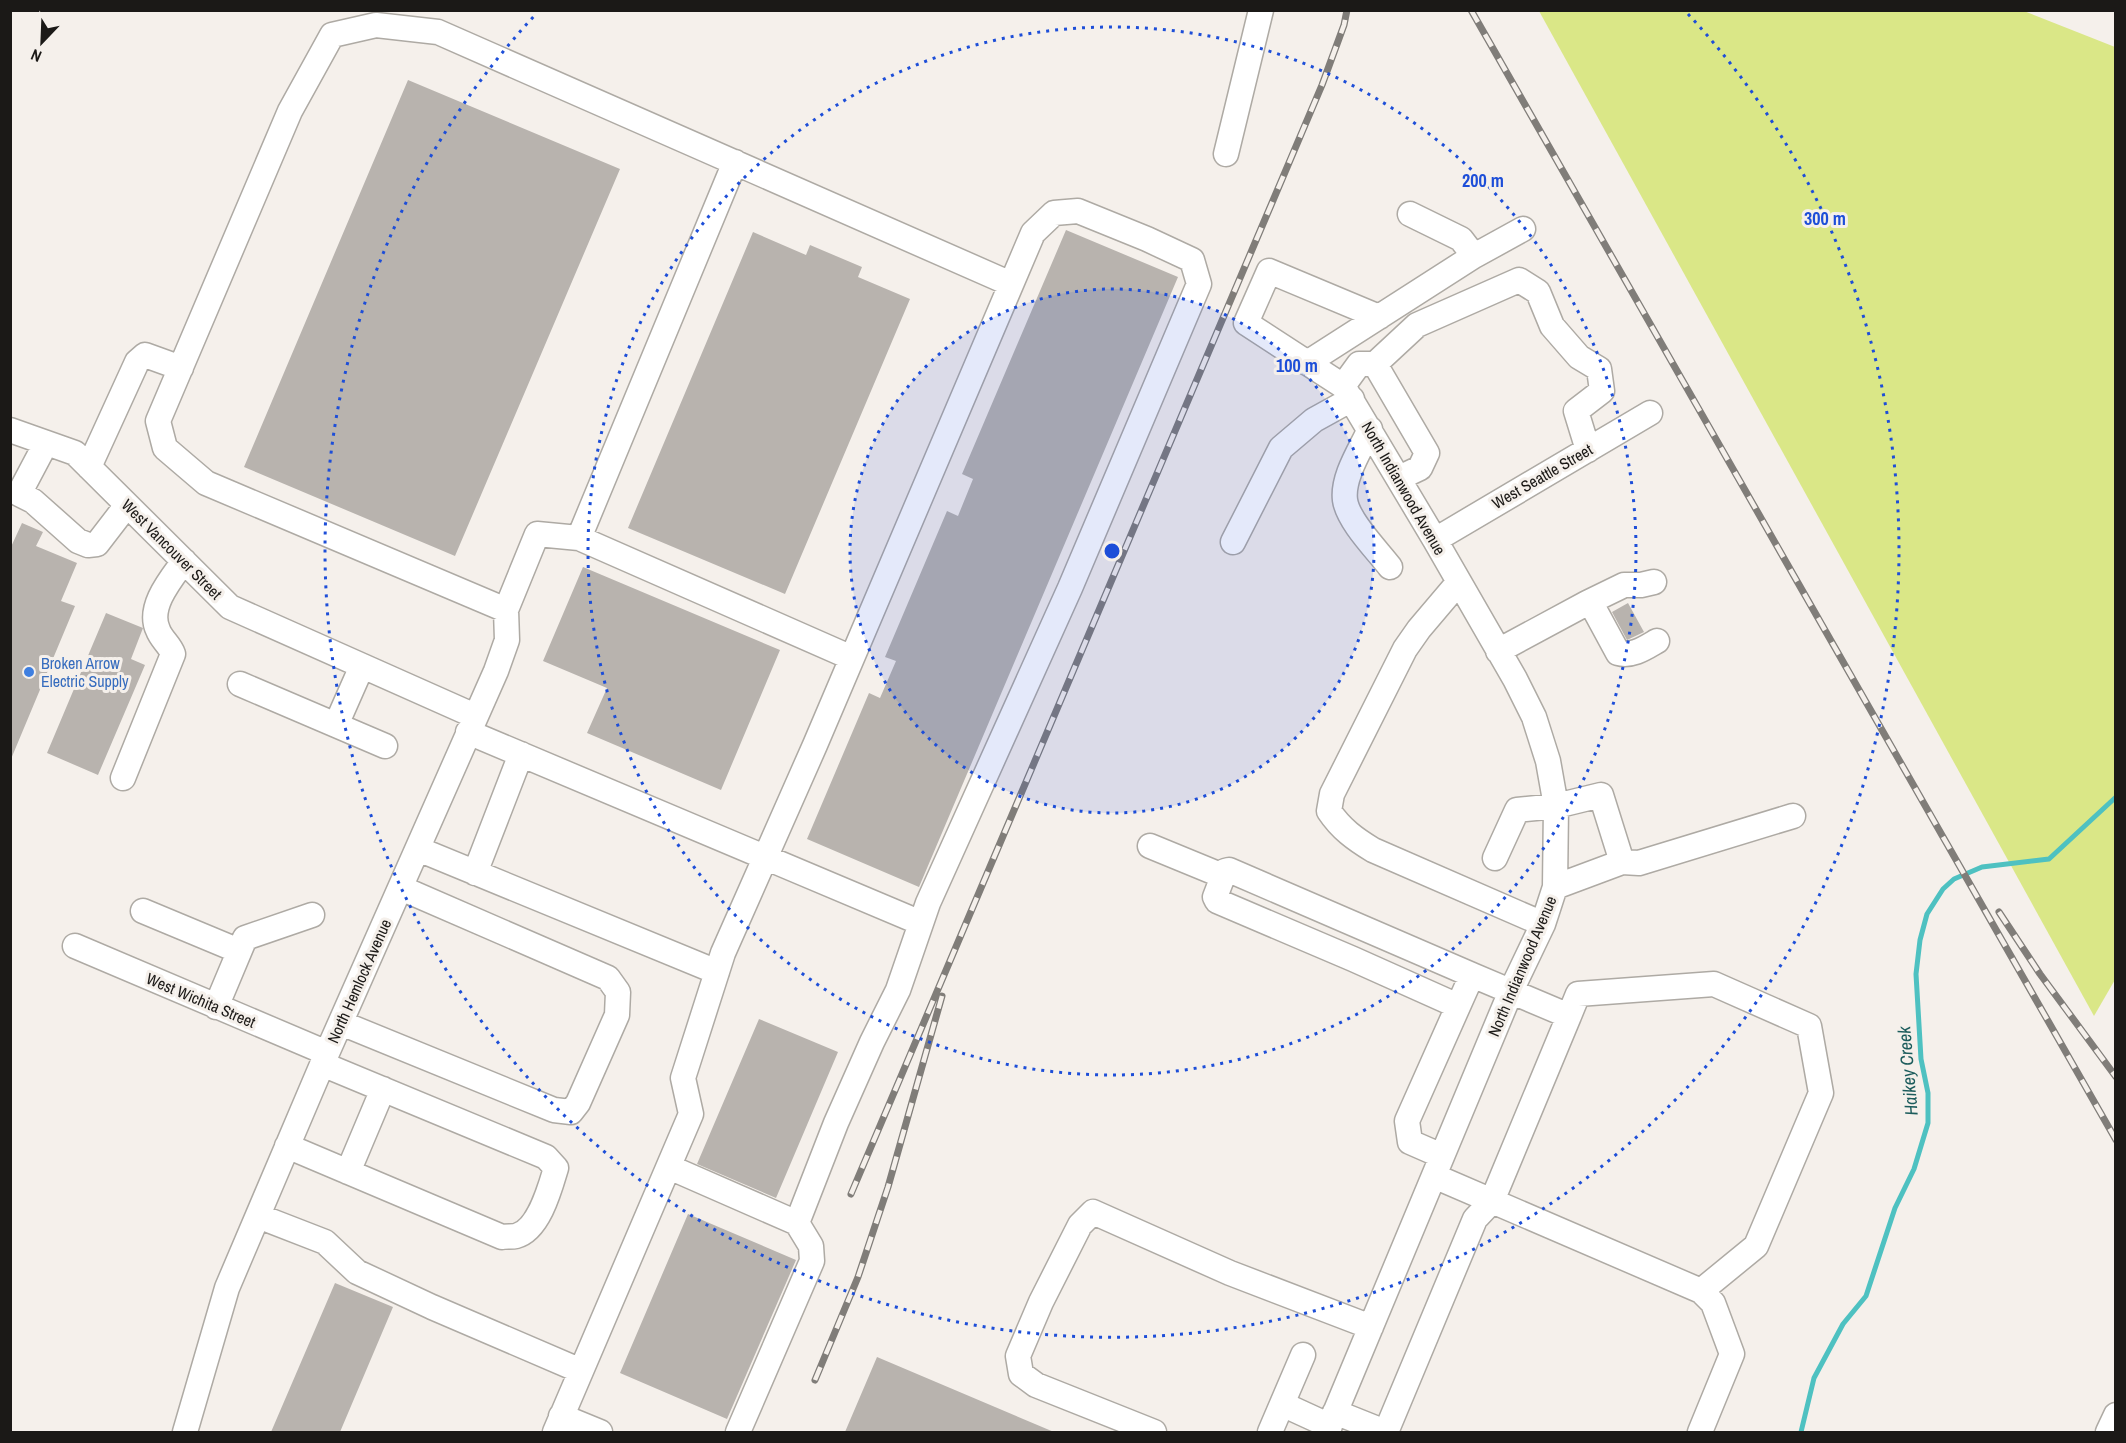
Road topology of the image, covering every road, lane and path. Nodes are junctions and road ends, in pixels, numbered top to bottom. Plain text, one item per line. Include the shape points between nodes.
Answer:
1 (1261, 10) edge
2 (1226, 154) dead end
3 (735, 162) junction
4 (1410, 214) dead end
5 (1523, 229) dead end
6 (1474, 256) junction
7 (1011, 284) junction
8 (1379, 317) junction
9 (1307, 363) junction
10 (1375, 364) junction
11 (181, 368) junction
12 (1348, 393) junction
13 (1650, 413) dead end
14 (1370, 429) junction
15 (10, 430) edge
16 (46, 443) junction
17 (1588, 450) junction
18 (89, 467) junction
19 (1399, 478) junction
20 (15, 492) edge
21 (127, 505) junction
22 (579, 538) junction
23 (1435, 540) junction
24 (1233, 542) dead end
25 (184, 561) junction
26 (1390, 567) dead end
27 (1654, 582) dead end
28 (1458, 583) junction
29 (1587, 603) junction
30 (506, 610) junction
31 (1657, 641) dead end
32 (1498, 651) junction
33 (852, 658) junction
34 (362, 666) junction
35 (240, 684) dead end
36 (471, 724) junction
37 (336, 725) junction
38 (385, 746) dead end
39 (521, 754) junction
40 (123, 778) dead end
41 (1556, 806) junction
42 (1793, 816) dead end
43 (1150, 846) dead end
44 (418, 849) junction
45 (766, 858) junction
46 (1495, 858) dead end
47 (1622, 862) junction
48 (475, 873) junction
49 (1223, 876) junction
50 (1555, 886) junction
51 (401, 888) junction
52 (143, 911) dead end
53 (312, 915) dead end
54 (1348, 921) junction
55 (921, 923) junction
56 (1543, 924) junction
57 (75, 946) dead end
58 (239, 951) junction
59 (1335, 951) junction
60 (717, 972) junction
61 (1472, 975) junction
62 (1511, 991) junction
63 (1458, 1006) junction
64 (216, 1007) junction
65 (1569, 1016) junction
66 (341, 1023) junction
67 (325, 1058) junction
68 (383, 1089) junction
69 (287, 1146) junction
70 (1438, 1166) junction
71 (669, 1167) junction
72 (348, 1172) junction
73 (1492, 1202) junction
74 (258, 1216) junction
75 (797, 1223) junction
76 (1701, 1291) junction
77 (1371, 1327) junction
78 (1303, 1355) dead end
79 (581, 1371) junction
80 (1282, 1404) junction
81 (2115, 1415) edge
82 (1331, 1423) edge
83 (558, 1424) edge
84 (185, 1432) edge
85 (600, 1432) edge
86 (738, 1432) edge
87 (1154, 1432) edge
88 (1270, 1432) edge
89 (1386, 1432) edge
90 (1700, 1432) edge
91 (2108, 1432) edge

1 - 2 street
3 - 7 street
3 - 11 street via 438,32 376,26 332,35 290,111
3 - 22 street
4 - 6 street via 1461,239
5 - 6 street
6 - 8 street
7 - 33 street
7 - 55 street via 1033,233 1054,213 1077,211 1192,260 1199,284
8 - 9 street
8 - 9 street, North Indianwood Avenue via 1269,271 1246,323
9 - 12 street, North Indianwood Avenue
10 - 12 street via 1359,364
10 - 17 street via 1417,325 1519,280 1538,292 1552,326 1579,357 1599,369 1602,391 1576,411
10 - 19 street via 1427,453 1420,468
11 - 18 street via 145,355 138,362
11 - 30 street via 158,422 165,448 206,483
12 - 14 street, North Indianwood Avenue
12 - 24 street via 1281,448
13 - 17 street, West Seattle Street
14 - 19 street, North Indianwood Avenue
14 - 26 street via 1348,477 1345,500 1352,517
15 - 16 street, West Vancouver Street
16 - 18 street, West Vancouver Street via 75,453
16 - 20 street
17 - 23 street, West Seattle Street
18 - 21 street, West Vancouver Street
19 - 23 street, North Indianwood Avenue
20 - 21 street via 33,501 78,541 88,545 97,544
21 - 25 street, West Vancouver Street
22 - 30 street, North Hemlock Avenue via 537,534
22 - 33 street
23 - 28 street, North Indianwood Avenue
25 - 34 street, West Vancouver Street via 230,607
25 - 40 street via 157,606 157,630 173,654
27 - 29 street via 1624,585
28 - 32 street, North Indianwood Avenue
28 - 56 street via 1405,649 1332,794 1329,811 1352,837 1373,849
29 - 31 street via 1592,605 1618,653 1638,652
29 - 32 street
30 - 36 street, North Hemlock Avenue via 507,640
32 - 41 street, North Indianwood Avenue via 1534,717 1548,761
33 - 45 street
34 - 36 street, West Vancouver Street
34 - 37 street
35 - 37 street
36 - 39 street, West Vancouver Street
36 - 44 street, North Hemlock Avenue
37 - 38 street
39 - 45 street, West Vancouver Street
39 - 48 street
41 - 46 street via 1517,810
41 - 47 street via 1600,795
41 - 50 street, North Indianwood Avenue
42 - 47 street via 1639,863
43 - 49 street
44 - 48 street
44 - 51 street, North Hemlock Avenue
45 - 55 street, West Vancouver Street
45 - 60 street
47 - 50 street
48 - 60 street
49 - 54 street via 1229,870
49 - 59 street via 1216,901
50 - 56 street, North Indianwood Avenue
51 - 66 street, North Hemlock Avenue
51 - 66 street via 608,978 618,992 617,1015 587,1084 571,1112 554,1110
52 - 58 street
53 - 58 street via 245,938
54 - 59 street
54 - 61 street
55 - 75 street via 898,990 836,1123
56 - 62 street, North Indianwood Avenue
57 - 64 street, West Wichita Street
58 - 64 street
59 - 63 street
60 - 71 street via 683,1078 691,1114
61 - 62 street
61 - 63 street
62 - 65 street
62 - 70 street, North Indianwood Avenue
63 - 70 street via 1407,1121 1410,1142
64 - 67 street, West Wichita Street
65 - 73 street
65 - 76 street via 1578,994 1714,984 1809,1026 1821,1093 1756,1246
66 - 67 street, North Hemlock Avenue
67 - 68 street, West Wichita Street
67 - 69 street, North Hemlock Avenue
68 - 72 street
68 - 72 street, West Wichita Street via 546,1157 556,1168 548,1197 532,1226 517,1236 501,1237
69 - 72 street
69 - 74 street, North Hemlock Avenue
70 - 73 street
70 - 77 street, North Indianwood Avenue
71 - 75 street
71 - 79 street
73 - 76 street
73 - 89 street via 1475,1219
74 - 79 street via 325,1242 357,1272
74 - 84 street, North Hemlock Avenue via 227,1288
75 - 86 street via 810,1246 812,1261
76 - 90 street via 1713,1304 1732,1354
77 - 82 street, North Indianwood Avenue
77 - 87 street via 1230,1273 1093,1212 1080,1225 1041,1302 1018,1356 1021,1374 1036,1385
78 - 80 street
79 - 83 street
80 - 82 street
80 - 88 street
81 - 91 street
82 - 89 street
83 - 85 street

